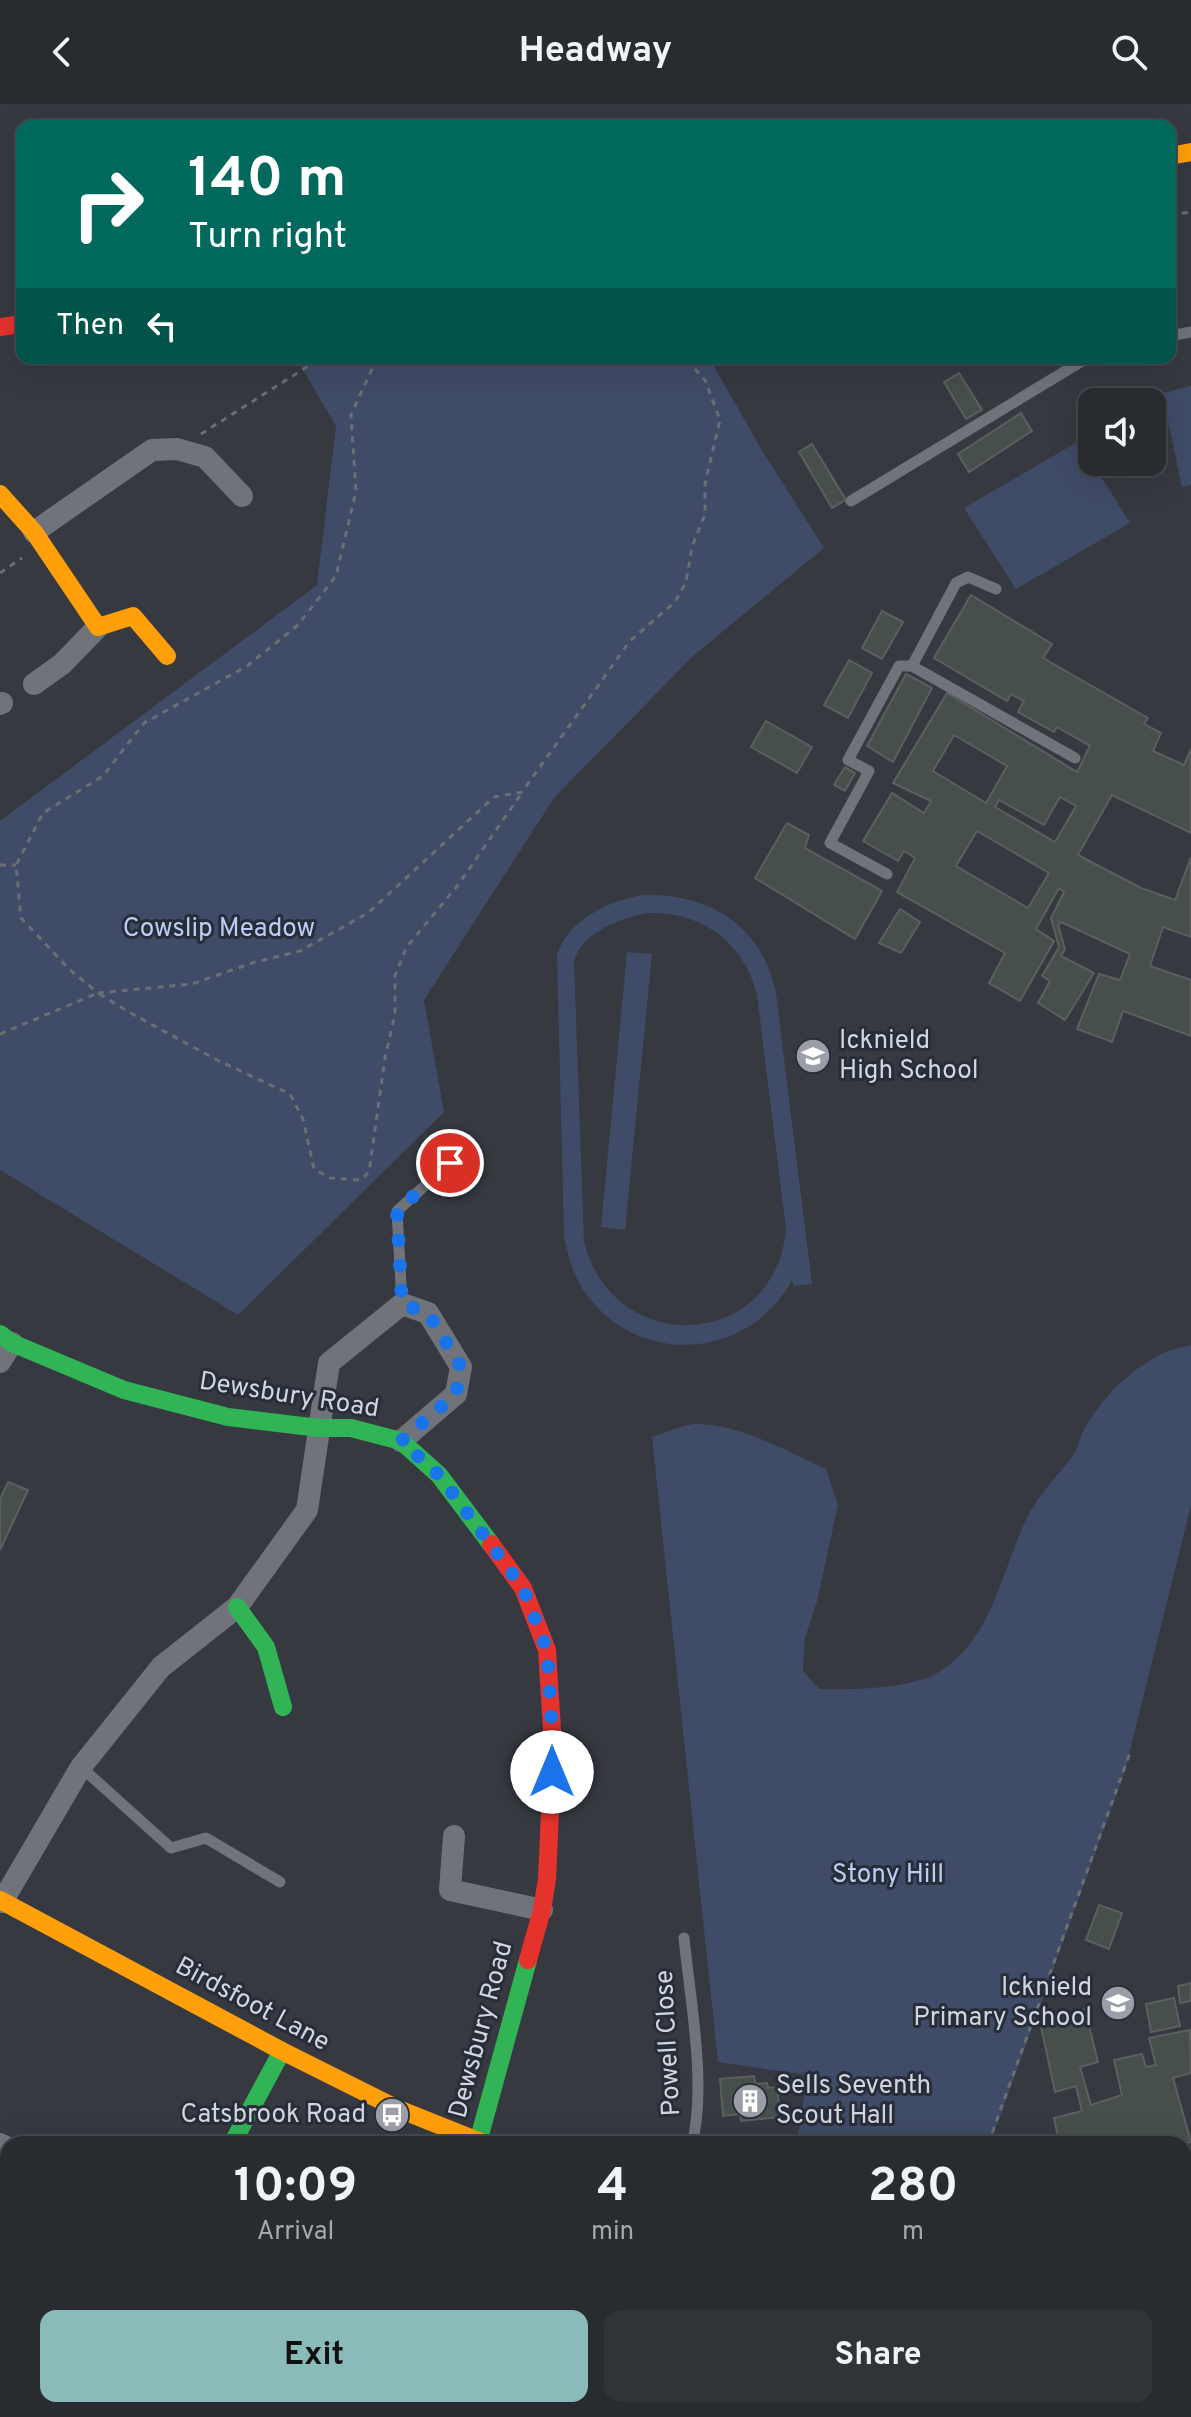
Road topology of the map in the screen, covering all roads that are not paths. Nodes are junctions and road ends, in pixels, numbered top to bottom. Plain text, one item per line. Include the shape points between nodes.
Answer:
1 (1077, 364) edge
2 (0, 494) edge
3 (242, 496) dead end
4 (851, 501) dead end
5 (34, 532) junction
6 (996, 589) dead end
7 (98, 627) junction
8 (167, 656) dead end
9 (912, 666) junction
10 (34, 684) dead end
11 (1075, 758) dead end
12 (887, 874) dead end
13 (450, 1163) dead end
14 (402, 1304) junction
15 (4, 1346) edge
16 (319, 1428) junction
17 (401, 1441) junction
18 (237, 1607) junction
19 (283, 1707) dead end
20 (81, 1767) junction
21 (454, 1836) dead end
22 (280, 1882) dead end
23 (1, 1901) edge
24 (542, 1910) junction
25 (684, 1938) dead end
26 (282, 2051) junction
27 (236, 2136) edge
28 (465, 2136) edge
29 (484, 2136) edge
30 (694, 2136) edge

1 - 4 lane
2 - 5 main road
3 - 5 street via 205,457 177,449 152,450
5 - 7 main road
6 - 9 lane via 968,577 956,583
7 - 8 main road via 133,616
7 - 10 street
9 - 11 lane
9 - 12 lane via 899,666 848,760 869,771 830,843
13 - 14 lane via 397,1211
14 - 16 street via 329,1363
14 - 17 street via 428,1313 461,1367 456,1394
15 - 16 main road, Dewsbury Road via 124,1390 228,1417
16 - 17 main road, Dewsbury Road via 351,1428
16 - 18 street via 307,1510
17 - 24 main road, Dewsbury Road via 439,1475 523,1588 547,1650 553,1745
18 - 19 main road via 266,1647
18 - 20 street via 161,1667
20 - 22 lane via 171,1848 206,1838
20 - 23 street
21 - 24 street via 450,1890
23 - 26 main road, Birdsfoot Lane
24 - 29 main road, Dewsbury Road
25 - 30 lane, Powell Close via 698,2092
26 - 27 main road
26 - 28 main road, Birdsfoot Lane

